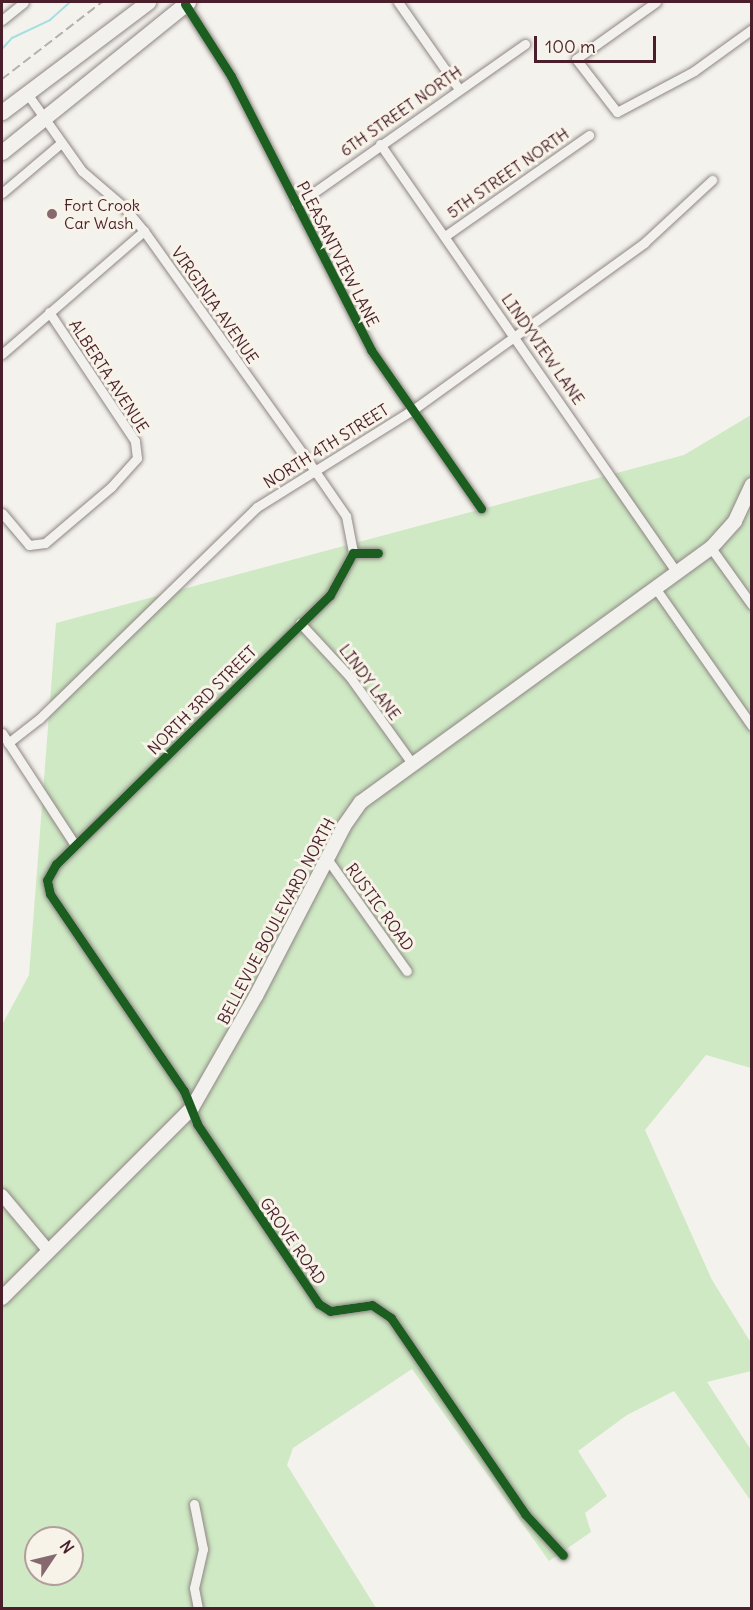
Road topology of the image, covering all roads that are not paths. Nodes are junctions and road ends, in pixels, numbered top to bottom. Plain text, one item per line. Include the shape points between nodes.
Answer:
1 (24, 2) edge
2 (148, 2) edge
3 (398, 2) edge
4 (656, 2) edge
5 (186, 3) edge
6 (2, 20) edge
7 (752, 29) edge
8 (525, 44) dead end
9 (459, 89) junction
10 (26, 92) junction
11 (2, 112) edge
12 (44, 118) junction
13 (589, 135) dead end
14 (61, 142) junction
15 (380, 144) junction
16 (2, 152) edge
17 (712, 180) dead end
18 (2, 193) edge
19 (296, 205) junction
20 (144, 231) junction
21 (445, 236) junction
22 (49, 312) junction
23 (514, 335) junction
24 (2, 354) edge
25 (414, 409) junction
26 (315, 471) junction
27 (752, 485) edge
28 (481, 508) dead end
29 (2, 513) edge
30 (711, 548) junction
31 (353, 553) junction
32 (378, 554) dead end
33 (677, 573) junction
34 (656, 589) junction
35 (752, 605) edge
36 (300, 623) junction
37 (752, 726) edge
38 (2, 734) edge
39 (8, 743) junction
40 (411, 762) junction
41 (75, 845) junction
42 (328, 860) junction
43 (48, 880) joint
44 (407, 971) dead end
45 (192, 1108) junction
46 (2, 1195) edge
47 (48, 1250) junction
48 (2, 1298) edge
49 (194, 1504) dead end
50 (563, 1555) dead end
51 (198, 1608) edge

1 - 6 street
2 - 10 main road
3 - 9 street
4 - 7 street via 576,59 617,112 694,71
5 - 12 main road
5 - 19 street, PLEASANTVIEW LANE via 231,76
8 - 9 street, 6TH STREET NORTH
9 - 15 street, 6TH STREET NORTH
10 - 11 main road
10 - 12 street, VIRGINIA AVENUE
12 - 14 street, VIRGINIA AVENUE
12 - 16 main road
13 - 21 street, 5TH STREET NORTH
14 - 18 street
14 - 20 street, VIRGINIA AVENUE via 88,179 123,206
15 - 19 street, 6TH STREET NORTH
15 - 21 street, LINDYVIEW LANE
17 - 23 street, NORTH 4TH STREET via 644,243
19 - 25 street, PLEASANTVIEW LANE via 371,350
20 - 22 street
20 - 26 street, VIRGINIA AVENUE
21 - 23 street, LINDYVIEW LANE
22 - 24 street
22 - 29 street, ALBERTA AVENUE via 135,441 137,458 55,539 29,545
23 - 25 street, NORTH 4TH STREET
23 - 33 street, LINDYVIEW LANE
25 - 26 street, NORTH 4TH STREET
25 - 28 street, PLEASANTVIEW LANE
26 - 31 street, VIRGINIA AVENUE via 346,516
26 - 39 street, NORTH 4TH STREET via 257,507 39,719
27 - 30 main road, BELLEVUE BOULEVARD NORTH via 735,521
30 - 33 main road, BELLEVUE BOULEVARD NORTH
30 - 35 street
31 - 32 street
31 - 36 street, NORTH 3RD STREET via 340,582
33 - 34 main road, BELLEVUE BOULEVARD NORTH
34 - 37 street
34 - 40 main road, BELLEVUE BOULEVARD NORTH
36 - 40 street, LINDY LANE via 350,677
36 - 41 street, NORTH 3RD STREET
38 - 39 street
39 - 41 street
40 - 42 main road, BELLEVUE BOULEVARD NORTH via 361,802
41 - 43 street, NORTH 3RD STREET via 56,864
42 - 44 street, RUSTIC ROAD
42 - 45 main road, BELLEVUE BOULEVARD NORTH
43 - 45 street, GROVE ROAD via 50,894
45 - 47 main road, BELLEVUE BOULEVARD NORTH
45 - 50 street, GROVE ROAD via 197,1124 319,1304 330,1311 372,1305 391,1318 525,1514
46 - 47 street
47 - 48 main road, BELLEVUE BOULEVARD NORTH
49 - 51 street via 203,1550 194,1588

